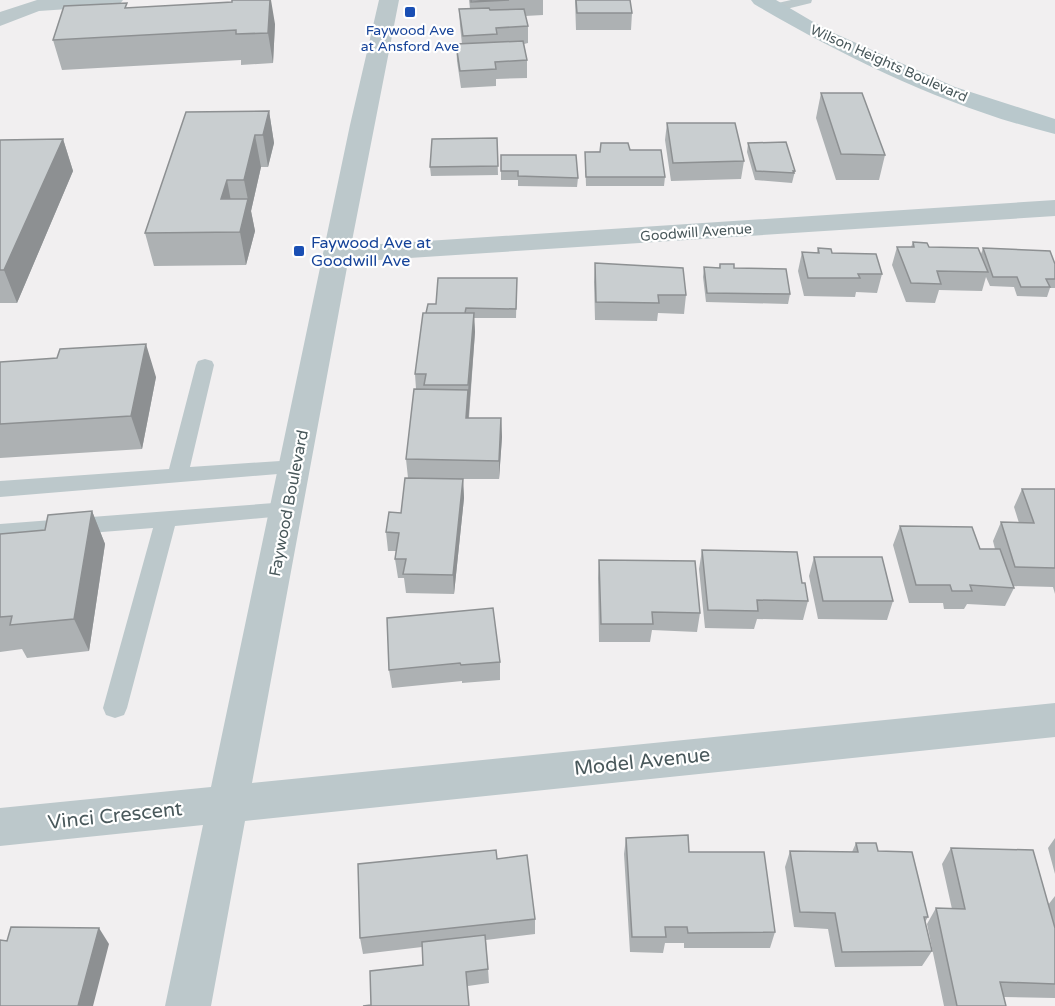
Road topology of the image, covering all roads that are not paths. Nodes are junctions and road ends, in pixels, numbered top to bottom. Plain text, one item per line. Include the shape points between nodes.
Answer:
1 (113, 0) edge
2 (389, 0) edge
3 (806, 0) edge
4 (768, 4) edge
5 (0, 20) edge
6 (1055, 127) edge
7 (1055, 208) edge
8 (338, 255) junction
9 (205, 365) dead end
10 (295, 466) junction
11 (178, 475) junction
12 (0, 489) edge
13 (287, 510) junction
14 (166, 519) junction
15 (0, 532) edge
16 (115, 708) dead end
17 (1055, 720) edge
18 (230, 803) junction
19 (0, 827) edge
20 (188, 1006) edge

1 - 5 street via 43,4 13,10
2 - 8 street, Faywood Boulevard
3 - 4 lane
4 - 6 main road, Wilson Heights Boulevard via 820,34 947,92
7 - 8 street, Goodwill Avenue
8 - 10 street, Faywood Boulevard
9 - 11 lane
10 - 11 lane
10 - 13 street, Faywood Boulevard
11 - 12 lane
13 - 14 lane
13 - 18 street, Faywood Boulevard
14 - 15 lane
14 - 16 lane
17 - 18 street, Model Avenue
18 - 19 street, Vinci Crescent
18 - 20 street, Faywood Boulevard

